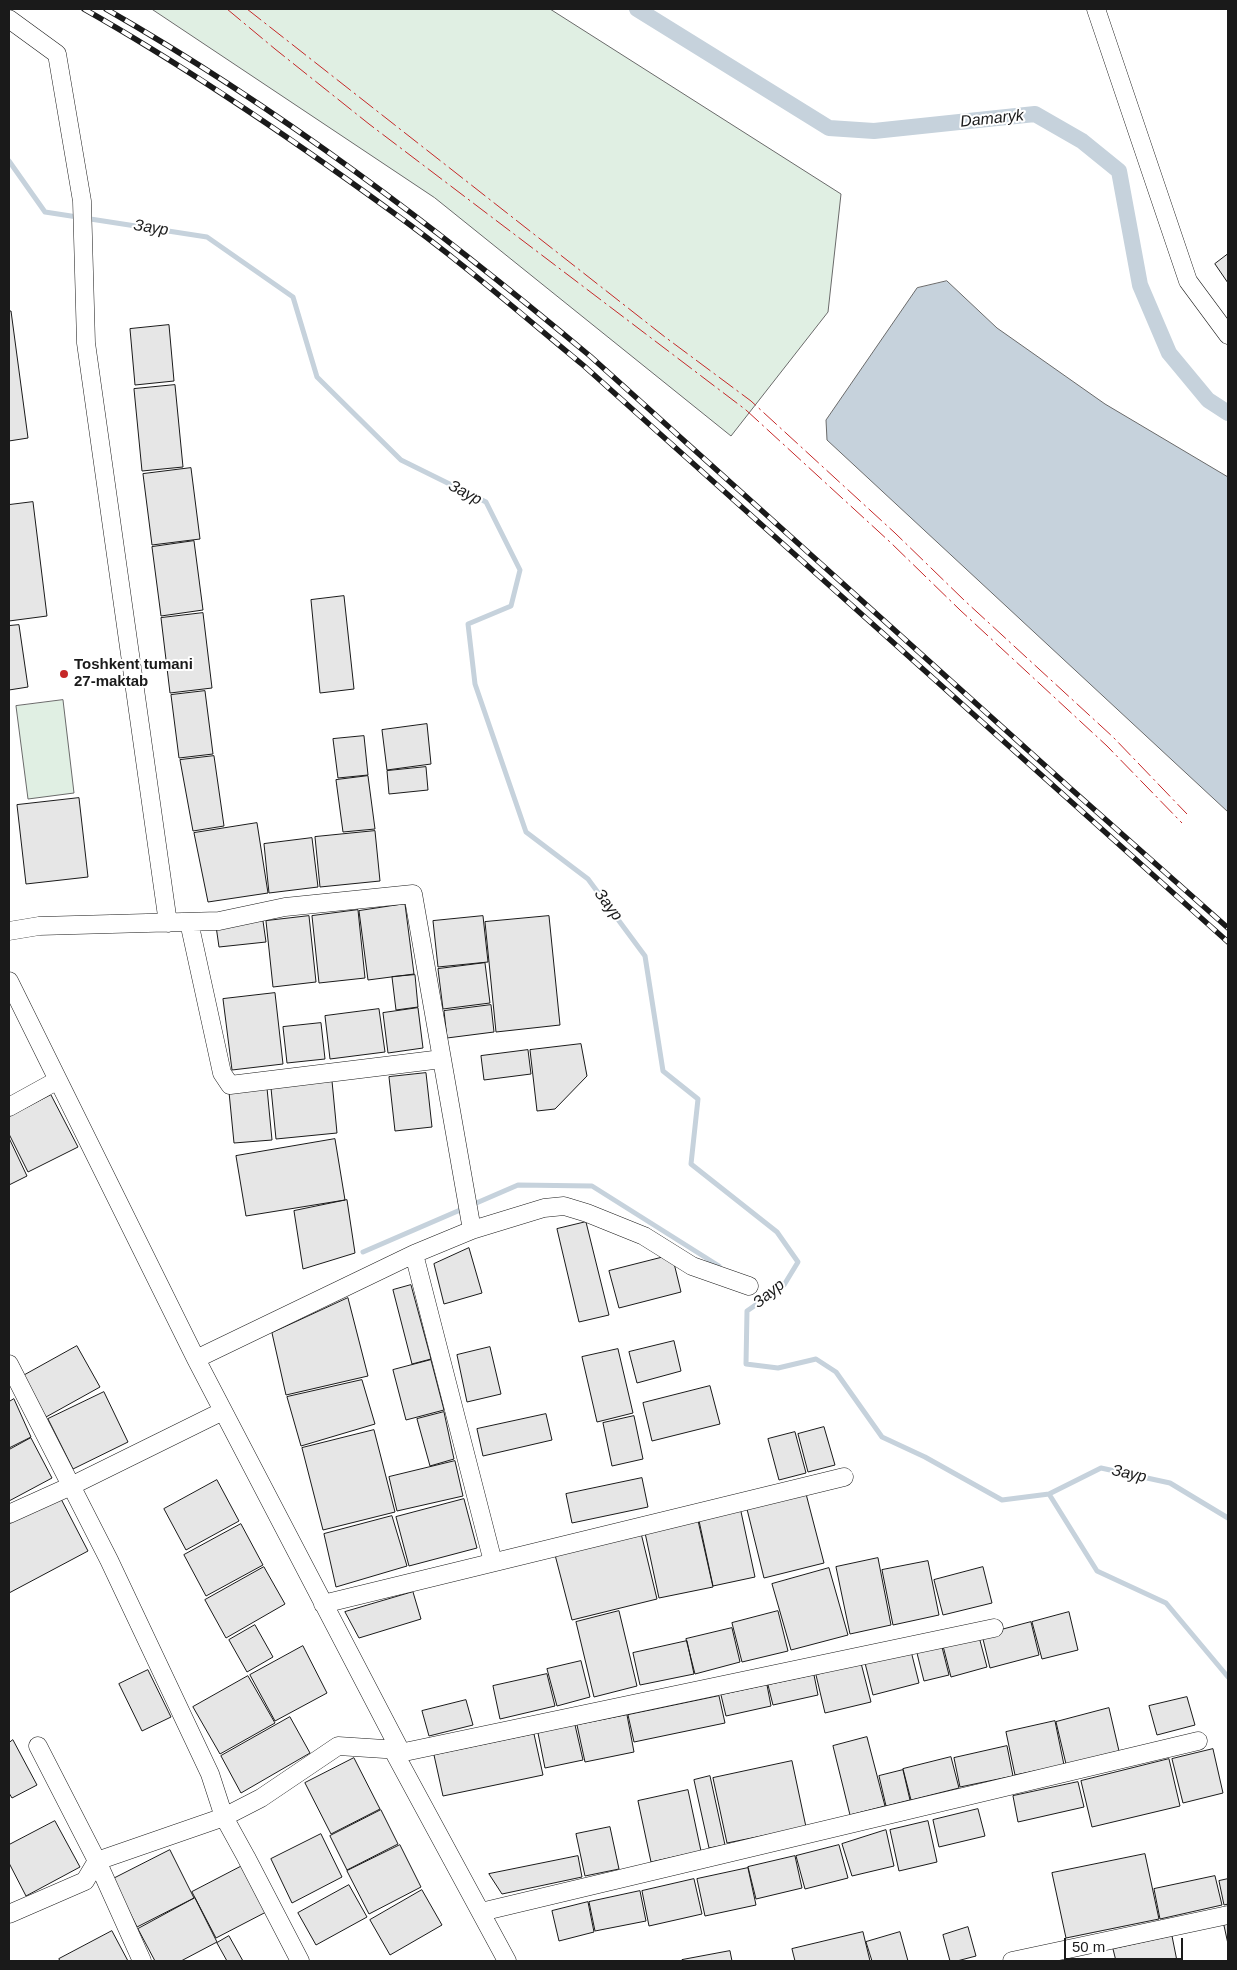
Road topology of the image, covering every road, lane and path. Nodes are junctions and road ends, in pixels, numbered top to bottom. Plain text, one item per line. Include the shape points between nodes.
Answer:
1 (1096, 9) edge
2 (9, 19) edge
3 (1228, 335) edge
4 (168, 922) junction
5 (189, 922) junction
6 (9, 931) edge
7 (9, 981) edge
8 (442, 1059) junction
9 (58, 1080) junction
10 (9, 1107) edge
11 (472, 1230) junction
12 (414, 1254) junction
13 (749, 1286) dead end
14 (196, 1359) junction
15 (9, 1364) edge
16 (224, 1411) junction
17 (844, 1477) dead end
18 (71, 1486) junction
19 (9, 1514) edge
20 (493, 1562) junction
21 (323, 1604) junction
22 (994, 1628) dead end
23 (1198, 1741) dead end
24 (38, 1746) dead end
25 (398, 1752) junction
26 (224, 1816) junction
27 (97, 1862) junction
28 (481, 1912) junction
29 (9, 1914) edge
30 (1228, 1915) edge
31 (142, 1961) edge
32 (300, 1961) edge
33 (507, 1961) edge
34 (1012, 1961) edge

1 - 3 street via 1188,281
2 - 4 street via 56,54 62,83 82,201 86,343
4 - 5 street
4 - 6 street via 39,926
5 - 8 street via 222,1073 230,1085
5 - 8 street via 219,922 285,907 413,894
7 - 9 street
8 - 11 street
9 - 10 street
9 - 14 street
11 - 12 street
11 - 13 street via 544,1208 564,1206 644,1236 692,1266
12 - 14 street
12 - 20 street
14 - 16 street
15 - 18 street
16 - 18 street
16 - 21 street
17 - 20 street
18 - 19 street
18 - 26 street via 210,1774
20 - 21 street
21 - 25 street
22 - 25 street
23 - 28 street
24 - 27 street
25 - 26 street via 338,1746 260,1798
25 - 28 street
26 - 27 street
26 - 32 street
27 - 29 street via 86,1881
27 - 31 street
28 - 33 street
30 - 34 street

